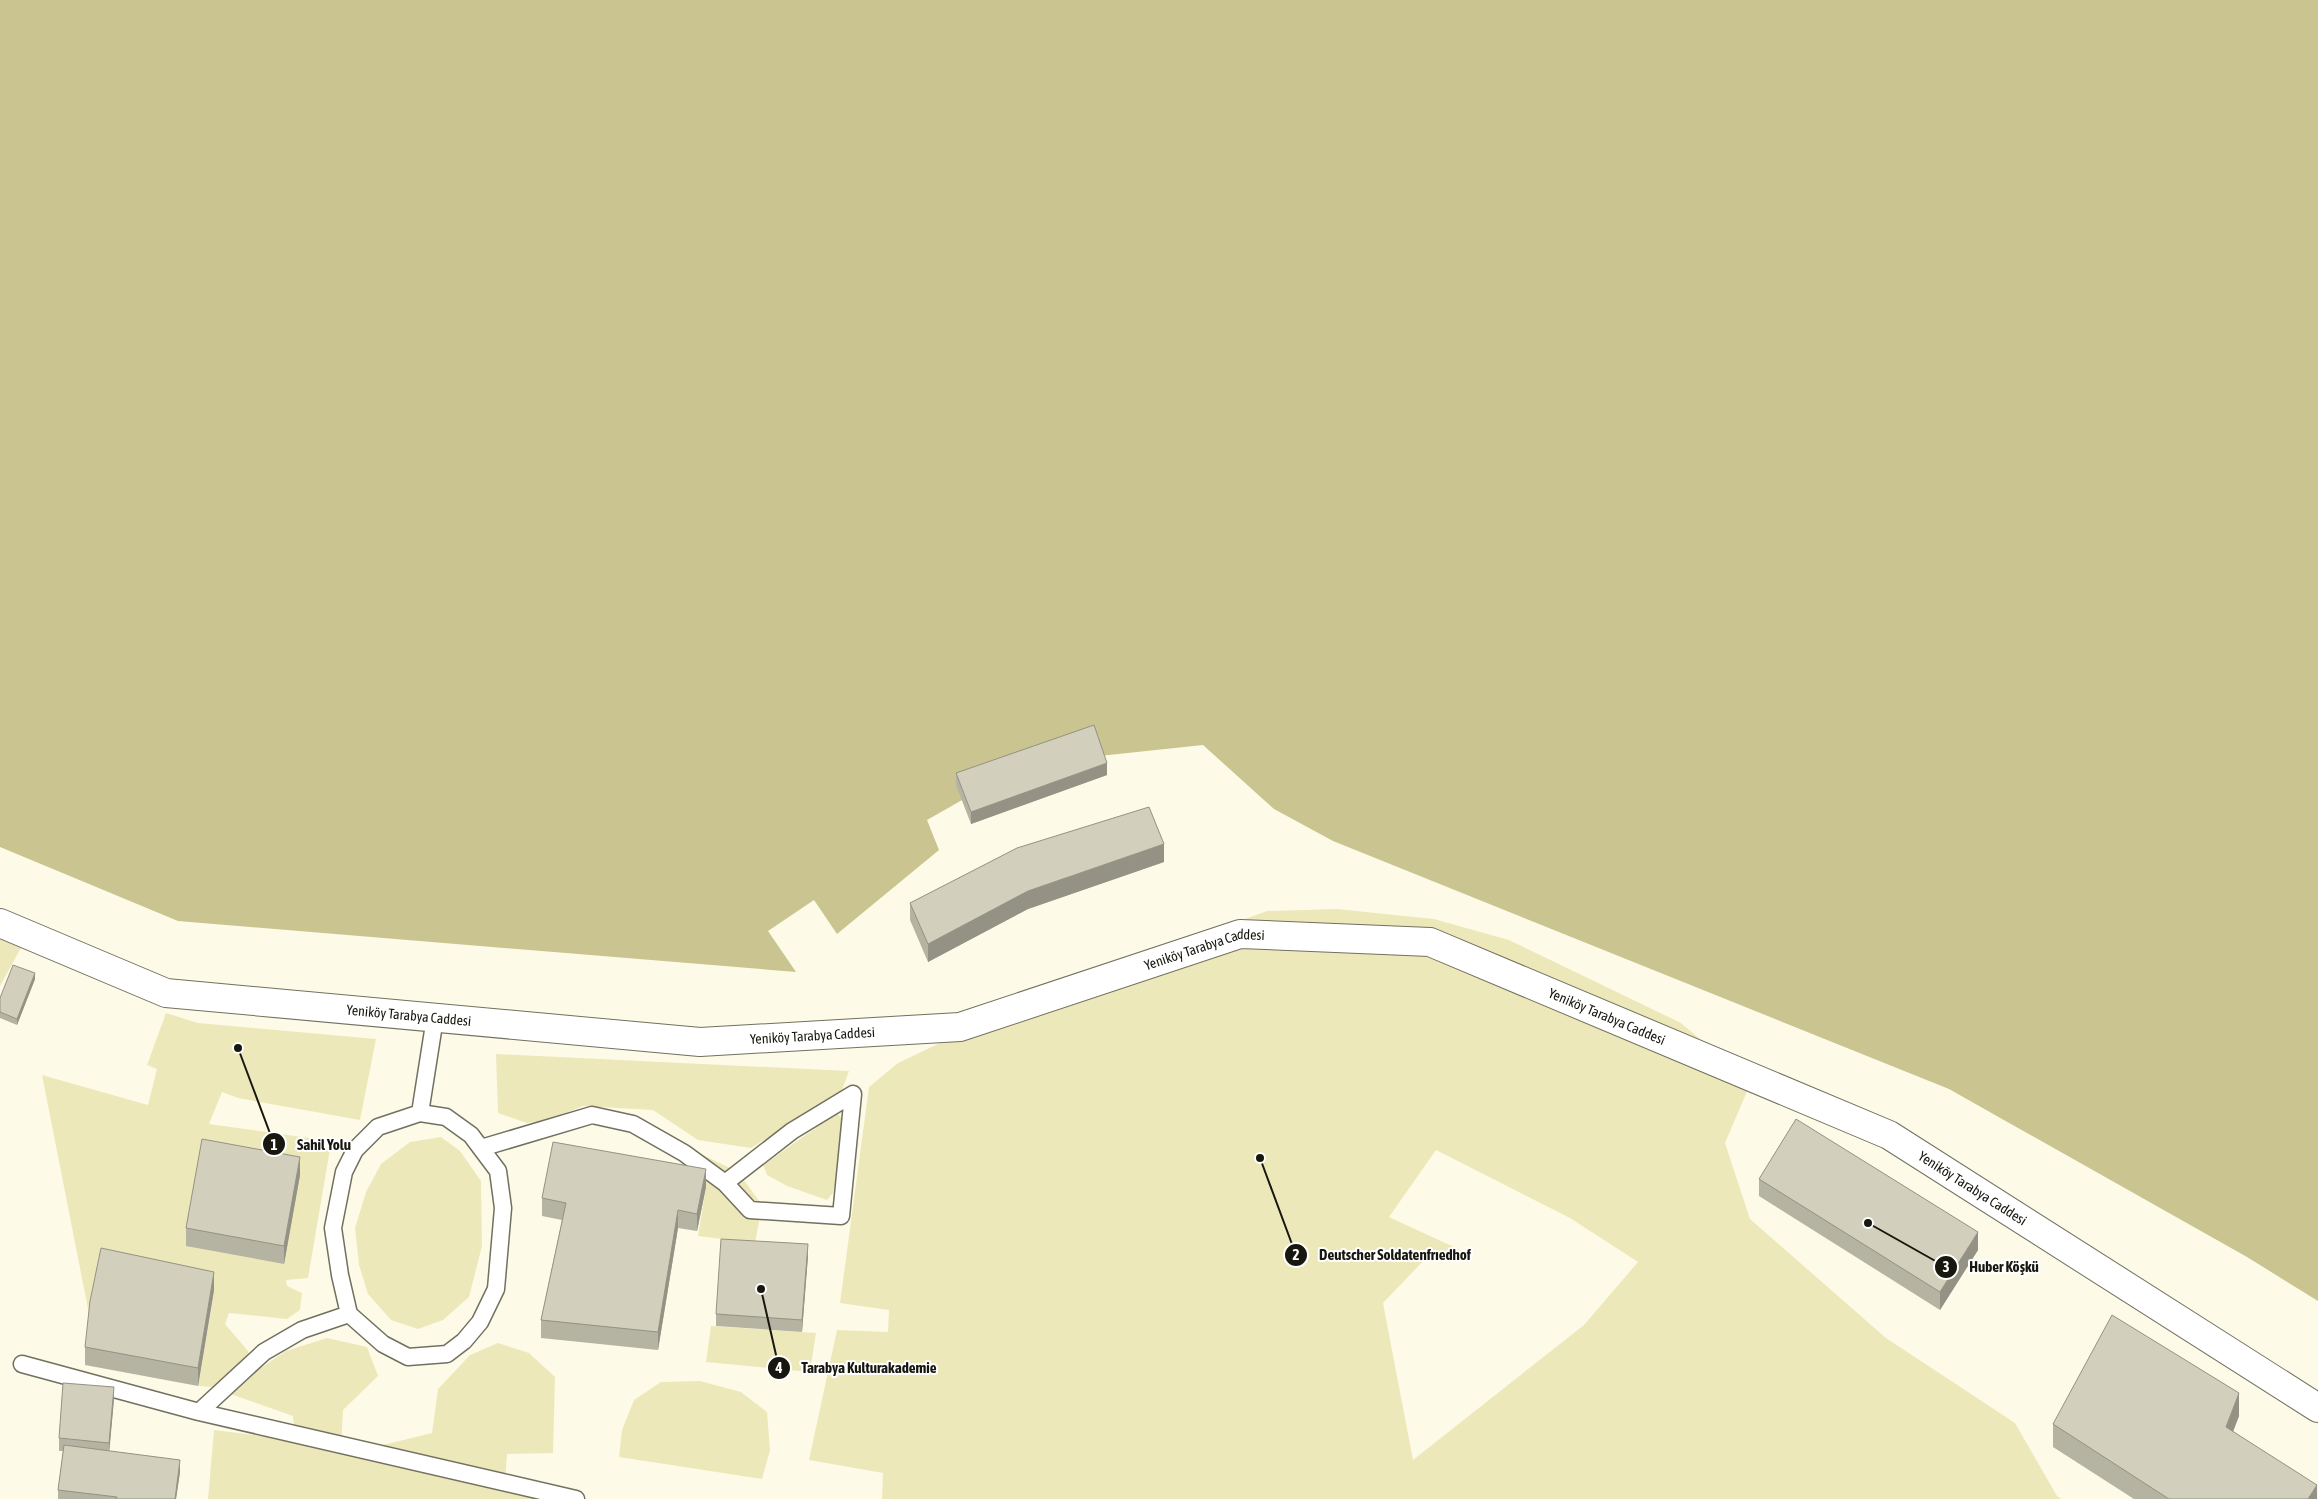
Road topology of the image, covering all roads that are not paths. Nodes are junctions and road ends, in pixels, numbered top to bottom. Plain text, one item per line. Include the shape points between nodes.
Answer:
1 (0, 922) edge
2 (435, 1018) junction
3 (420, 1113) junction
4 (481, 1148) junction
5 (725, 1183) junction
6 (348, 1314) junction
7 (22, 1364) dead end
8 (2318, 1408) edge
9 (199, 1412) junction
10 (576, 1499) edge

1 - 2 main road, Yeniköy Tarabya Caddesi via 166,993
2 - 3 lane
2 - 8 main road, Yeniköy Tarabya Caddesi via 700,1042 960,1027 1240,934 1430,942 1889,1135
3 - 4 lane via 446,1118 471,1135
3 - 6 lane via 378,1127 355,1150 344,1172 333,1228
4 - 5 lane via 592,1115 633,1124 684,1153
4 - 6 lane via 498,1171 503,1208 496,1288 480,1322 447,1354 408,1356 383,1344
5 - 5 lane via 750,1210 841,1216 853,1094 792,1131
6 - 9 lane via 302,1330 264,1352
7 - 9 lane
9 - 10 lane

